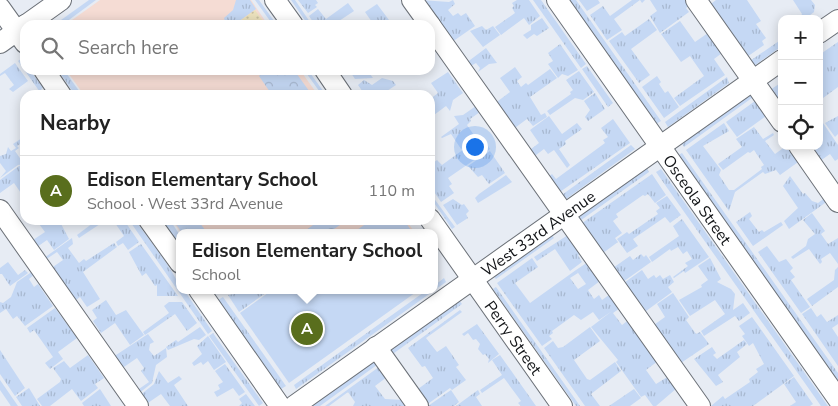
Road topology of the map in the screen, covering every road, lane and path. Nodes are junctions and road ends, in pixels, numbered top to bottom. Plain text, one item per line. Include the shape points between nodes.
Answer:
1 (61, 0) edge
2 (275, 0) edge
3 (412, 0) edge
4 (557, 0) edge
5 (696, 0) edge
6 (0, 8) edge
7 (36, 20) edge
8 (289, 20) edge
9 (426, 20) edge
10 (838, 20) edge
11 (20, 28) edge
12 (823, 30) edge
13 (435, 32) edge
14 (20, 33) edge
15 (0, 43) edge
16 (778, 63) edge
17 (47, 75) edge
18 (328, 75) edge
19 (752, 81) junction
20 (58, 90) edge
21 (339, 90) edge
22 (778, 117) edge
23 (660, 146) junction
24 (802, 150) edge
25 (838, 202) edge
26 (0, 210) edge
27 (564, 214) junction
28 (153, 225) edge
29 (438, 231) edge
30 (176, 257) edge
31 (472, 280) junction
32 (202, 294) edge
33 (376, 348) junction
34 (838, 399) edge
35 (138, 406) edge
36 (280, 406) edge
37 (294, 406) edge
38 (418, 406) edge
39 (562, 406) edge
40 (700, 406) edge

1 - 7 street
2 - 8 street
3 - 9 street
4 - 23 street, Osceola Street
5 - 19 street
6 - 11 street
10 - 12 street
13 - 27 street
14 - 15 street
16 - 19 street, West 33rd Avenue
17 - 20 street
18 - 21 street
19 - 22 street
19 - 23 street, West 33rd Avenue
23 - 27 street, West 33rd Avenue
23 - 34 street, Osceola Street
24 - 25 street
26 - 35 street
27 - 31 street, West 33rd Avenue
27 - 40 street
28 - 30 street
29 - 31 street, Perry Street
31 - 33 street, West 33rd Avenue
31 - 39 street, Perry Street
32 - 36 street
33 - 37 street, West 33rd Avenue
33 - 38 street

